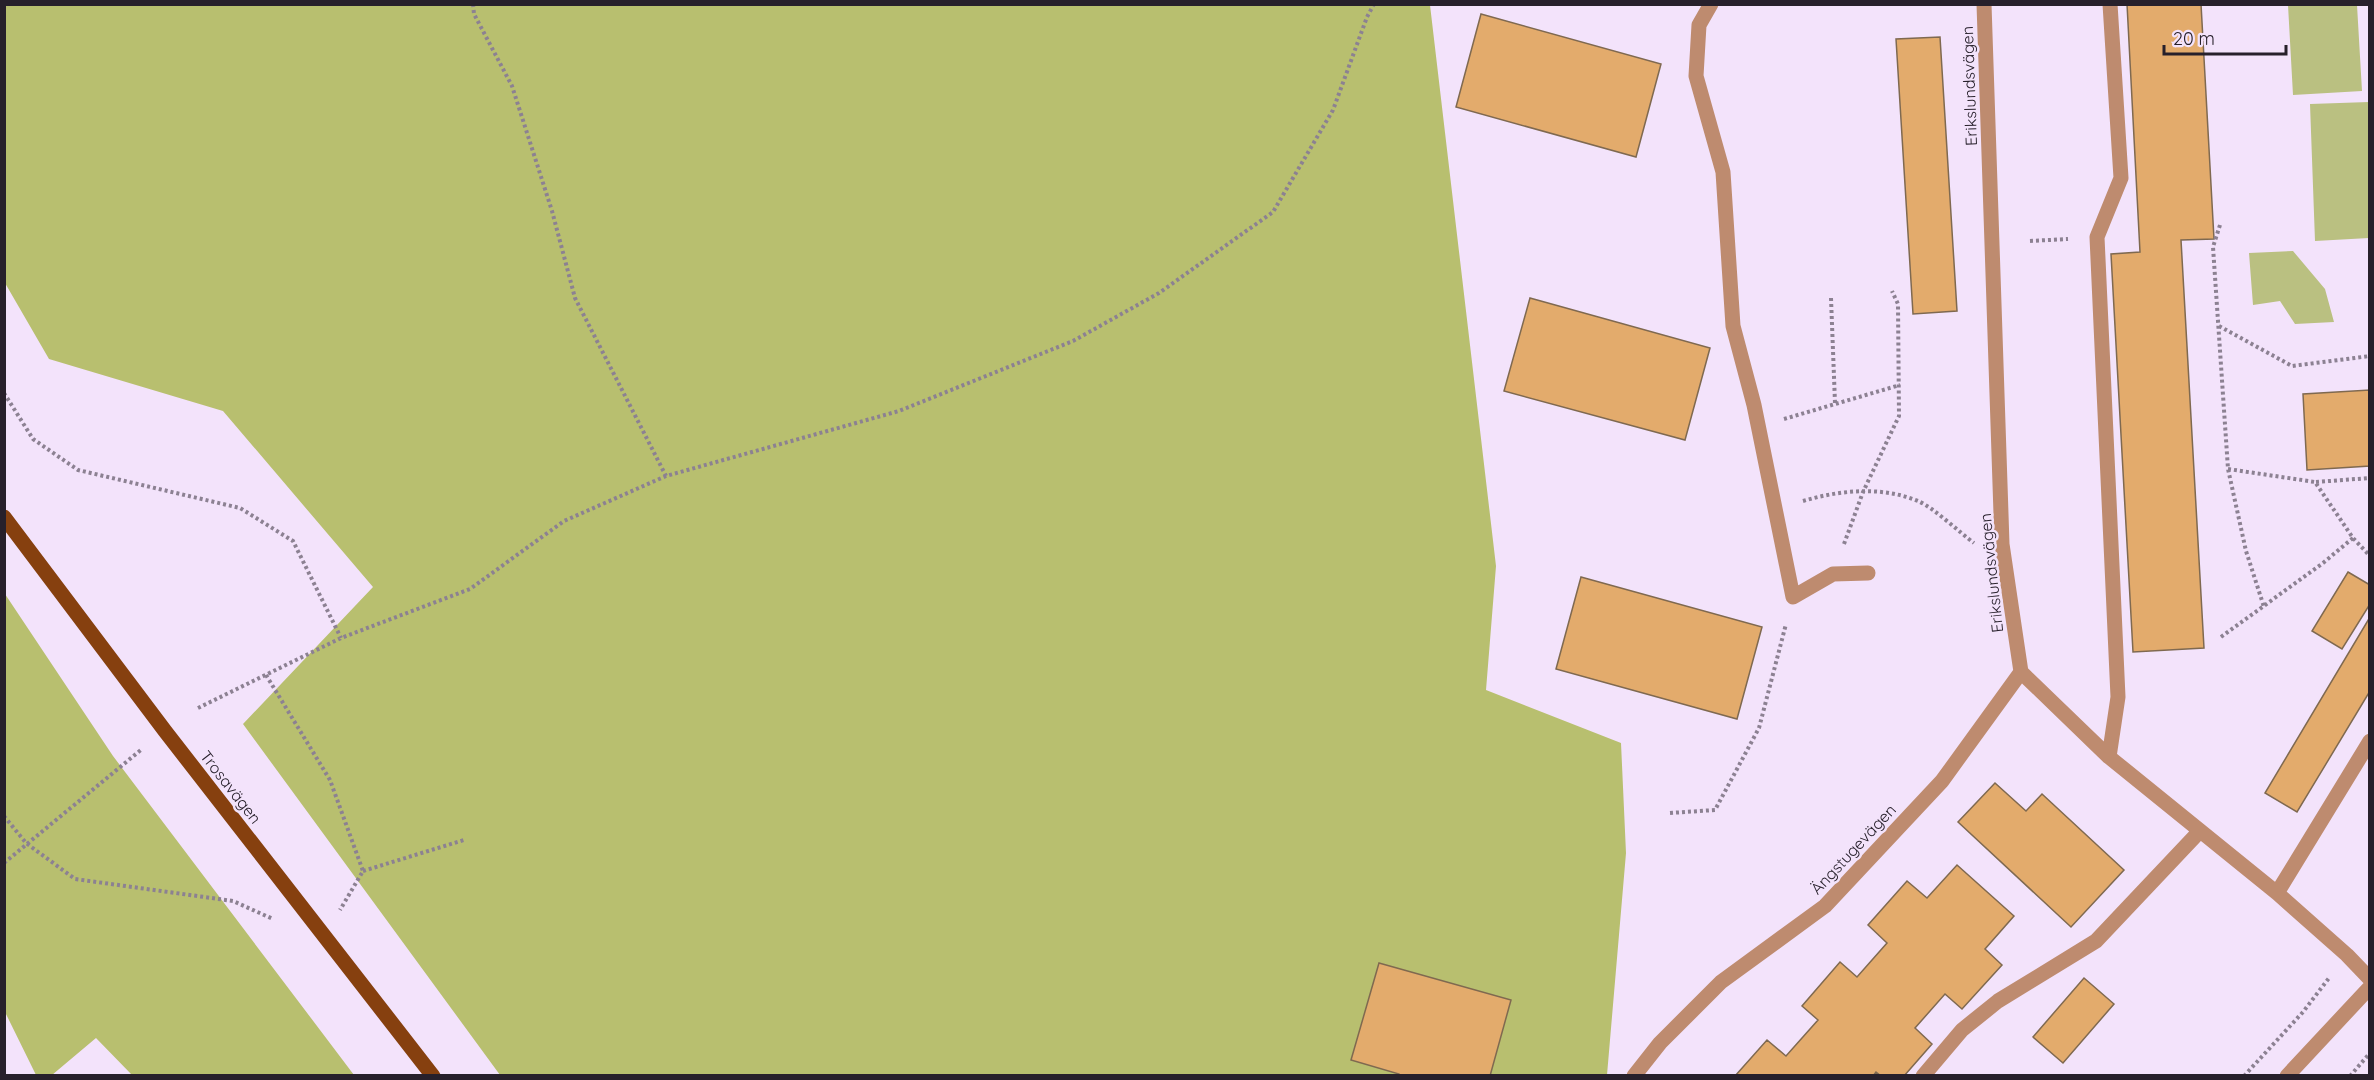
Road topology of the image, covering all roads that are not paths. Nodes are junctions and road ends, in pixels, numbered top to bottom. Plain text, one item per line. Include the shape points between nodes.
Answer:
1 (1711, 4) edge
2 (1984, 4) edge
3 (2110, 4) edge
4 (4, 518) edge
5 (1868, 573) dead end
6 (2021, 672) junction
7 (2370, 741) edge
8 (2109, 757) junction
9 (2199, 832) junction
10 (2277, 893) junction
11 (2370, 979) edge
12 (2370, 987) edge
13 (433, 1076) edge
14 (1634, 1076) edge
15 (1923, 1076) edge
16 (2287, 1076) edge

1 - 5 street via 1699,25 1696,76 1723,172 1734,326 1793,597 1833,574
2 - 6 street, Erikslundsvägen via 2002,544
3 - 8 street via 2121,178 2097,237 2118,697
4 - 13 main road, Trosavägen
6 - 8 street
6 - 14 street, Ängstugevägen via 1942,781 1825,906 1721,982 1660,1043
7 - 10 street
8 - 9 street
9 - 10 street
9 - 15 street via 2096,941 1998,1001 1962,1030
10 - 11 street
12 - 16 street

